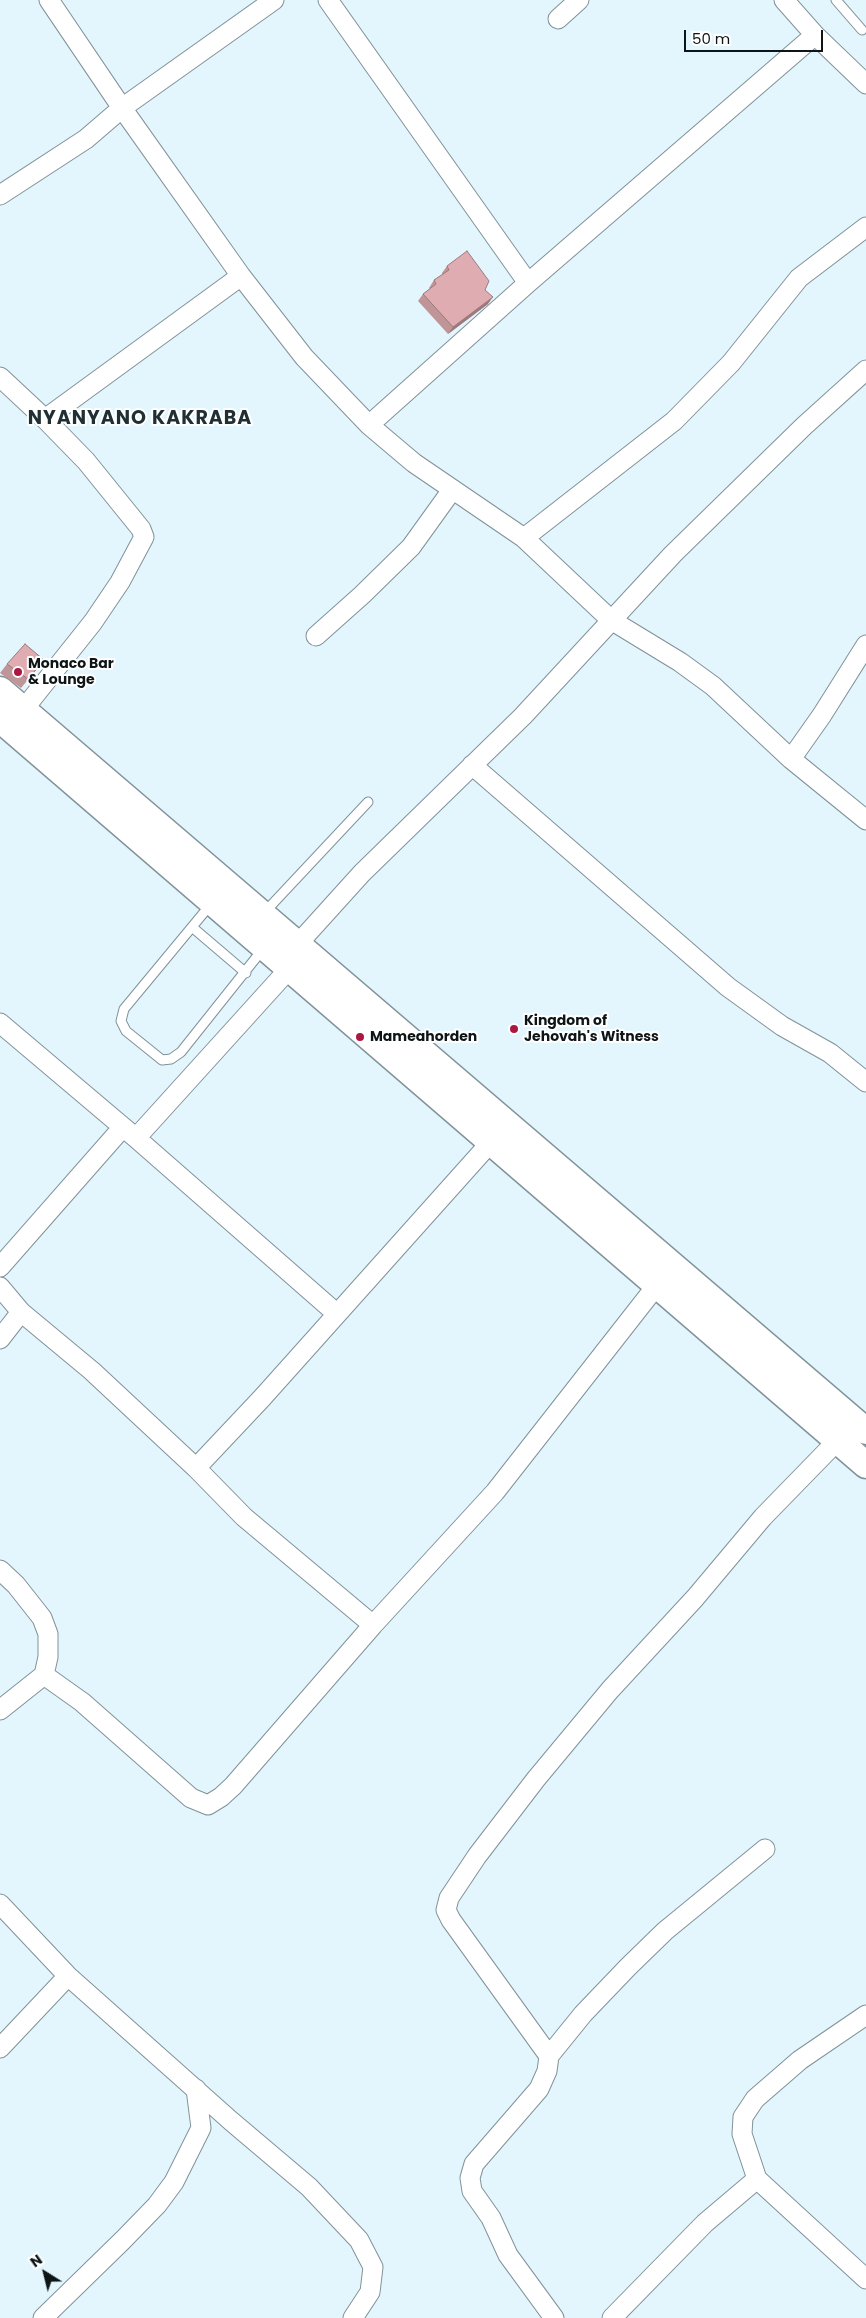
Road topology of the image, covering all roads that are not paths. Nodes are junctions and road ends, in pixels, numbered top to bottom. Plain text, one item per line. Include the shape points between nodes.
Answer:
1 (49, 0) edge
2 (274, 0) edge
3 (328, 0) edge
4 (579, 0) edge
5 (784, 0) edge
6 (836, 0) edge
7 (558, 19) dead end
8 (862, 30) dead end
9 (815, 35) junction
10 (866, 84) edge
11 (122, 108) junction
12 (0, 195) edge
13 (866, 227) edge
14 (241, 276) junction
15 (528, 283) junction
16 (866, 370) edge
17 (0, 377) edge
18 (45, 418) junction
19 (369, 425) junction
20 (452, 490) junction
21 (524, 538) junction
22 (611, 620) junction
23 (316, 636) dead end
24 (866, 646) edge
25 (0, 690) edge
26 (12, 715) edge
27 (792, 759) junction
28 (472, 765) junction
29 (368, 802) dead end
30 (866, 820) edge
31 (212, 901) junction
32 (262, 916) junction
33 (192, 927) junction
34 (264, 948) junction
35 (292, 957) junction
36 (246, 973) junction
37 (0, 1023) edge
38 (866, 1082) edge
39 (130, 1132) junction
40 (491, 1142) junction
41 (0, 1267) edge
42 (657, 1284) junction
43 (0, 1287) edge
44 (21, 1312) junction
45 (336, 1313) junction
46 (0, 1339) edge
47 (866, 1432) edge
48 (838, 1440) junction
49 (866, 1465) edge
50 (196, 1468) junction
51 (0, 1570) edge
52 (373, 1625) junction
53 (44, 1675) junction
54 (0, 1710) edge
55 (765, 1849) dead end
56 (0, 1904) edge
57 (68, 1976) junction
58 (866, 2015) edge
59 (0, 2048) edge
60 (549, 2056) junction
61 (196, 2089) junction
62 (230, 2121) junction
63 (201, 2128) junction
64 (757, 2178) junction
65 (866, 2279) edge
66 (43, 2318) edge
67 (353, 2318) edge
68 (554, 2318) edge
69 (612, 2318) edge

1 - 11 street
2 - 11 street
3 - 15 street
4 - 7 street
5 - 9 street
6 - 8 lane
9 - 10 street
9 - 15 street
11 - 12 street via 86,139
11 - 14 street
13 - 21 street via 799,278 731,363 674,421
14 - 18 street
14 - 19 street via 304,357
15 - 19 street
16 - 22 street via 735,492
17 - 18 street
18 - 26 street via 86,460 141,528 144,537 120,582 93,622
19 - 20 street
20 - 21 street
20 - 23 street via 411,547
21 - 22 street
22 - 27 street via 713,686
22 - 28 street via 523,716
24 - 27 street
25 - 26 street
26 - 31 street
26 - 32 street
27 - 30 street
28 - 35 street via 362,873
28 - 38 street via 728,987 782,1026 830,1053
29 - 32 lane
31 - 33 lane
31 - 34 street
32 - 35 street
33 - 36 lane
33 - 36 lane via 124,1009 121,1021 126,1031 162,1060 171,1059 181,1052
34 - 35 street
34 - 36 lane
35 - 39 street
35 - 40 street
35 - 47 street
37 - 39 street
39 - 41 street
39 - 45 street
40 - 42 street
40 - 45 street
42 - 48 street
42 - 52 street via 495,1492
43 - 44 street
44 - 46 street
44 - 50 street via 92,1371
45 - 50 street
48 - 49 street
48 - 60 street via 763,1517 695,1598 610,1690 536,1779 449,1898 446,1910 451,1920
50 - 52 street via 244,1517
51 - 53 street via 42,1618 48,1634
52 - 53 street via 233,1786 208,1805 178,1788 120,1734
53 - 54 street
55 - 60 street via 691,1908 628,1967
56 - 57 street
57 - 59 street
57 - 61 street
58 - 64 street via 800,2060 755,2099 743,2118 742,2134
60 - 68 street via 539,2089 474,2164 470,2178 472,2191 508,2255
61 - 62 street
61 - 63 street
62 - 63 street
62 - 67 street via 309,2187 359,2240 373,2267 370,2292
63 - 66 street via 174,2182 157,2205
64 - 65 street
64 - 69 street via 705,2223

